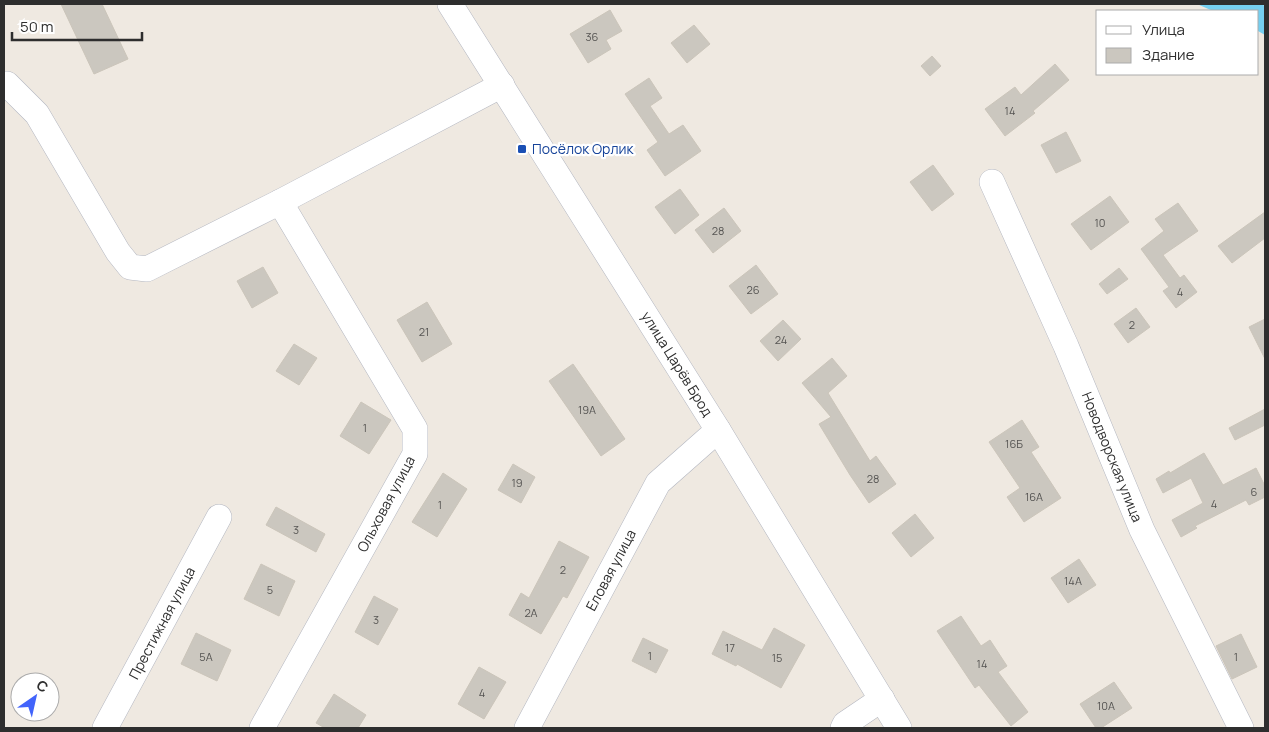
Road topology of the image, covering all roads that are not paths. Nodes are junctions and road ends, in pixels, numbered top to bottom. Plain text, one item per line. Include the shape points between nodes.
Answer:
1 (450, 4) edge
2 (4, 84) edge
3 (502, 85) junction
4 (992, 182) dead end
5 (280, 202) junction
6 (718, 430) junction
7 (219, 517) dead end
8 (882, 699) junction
9 (105, 728) edge
10 (262, 728) edge
11 (527, 728) edge
12 (843, 728) edge
13 (899, 728) edge
14 (1241, 728) edge

1 - 3 street, улица Царёв Брод
2 - 5 street via 37,114 130,267 147,269
3 - 5 street
3 - 6 street, улица Царёв Брод
4 - 14 street, Новодворская улица via 1066,346 1142,530
5 - 10 street, Ольховая улица via 415,428 415,454
6 - 8 street, улица Царёв Брод
6 - 11 street, Еловая улица via 658,483
7 - 9 street, Престижная улица
8 - 12 street
8 - 13 street, улица Царёв Брод

